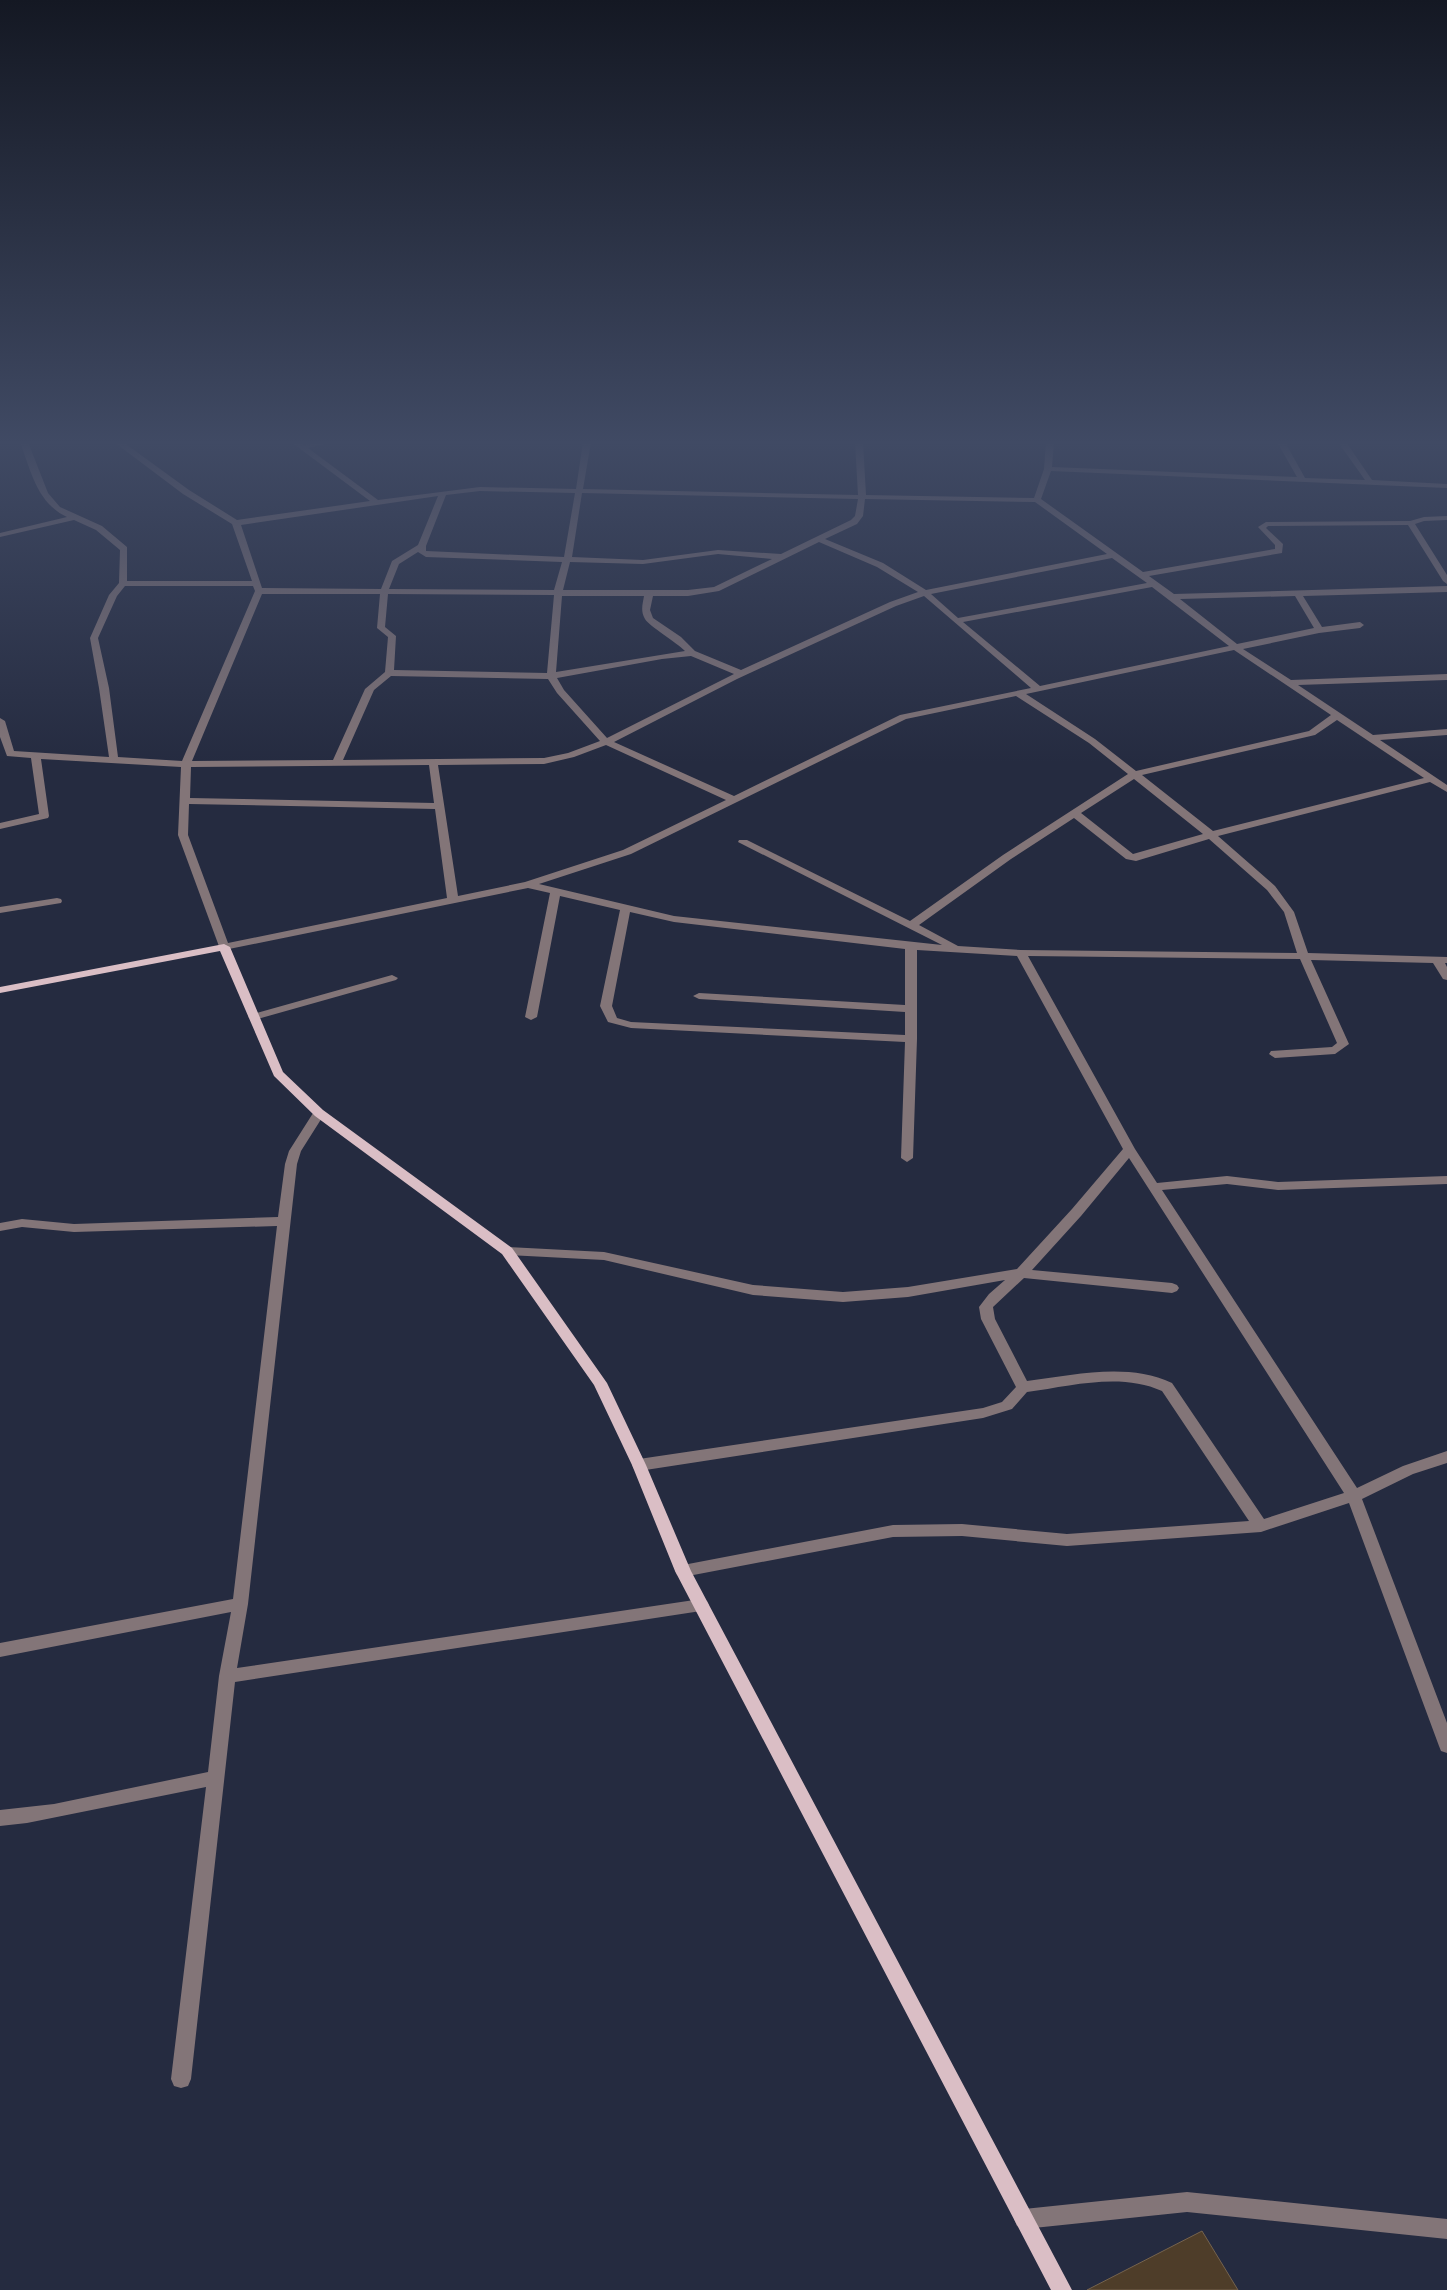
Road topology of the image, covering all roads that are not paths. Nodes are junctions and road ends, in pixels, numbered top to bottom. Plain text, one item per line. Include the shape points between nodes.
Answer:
1 (123, 549) edge
2 (245, 549) edge
3 (417, 549) edge
4 (422, 549) edge
5 (569, 549) edge
6 (802, 549) edge
7 (841, 549) edge
8 (1106, 549) edge
9 (1279, 549) edge
10 (1427, 549) edge
11 (1115, 555) junction
12 (784, 558) junction
13 (567, 560) junction
14 (1142, 575) junction
15 (1447, 581) edge
16 (123, 582) junction
17 (1154, 584) junction
18 (258, 588) junction
19 (1447, 589) edge
20 (384, 592) junction
21 (558, 593) junction
22 (648, 593) junction
23 (925, 593) junction
24 (1298, 593) junction
25 (1172, 597) junction
26 (956, 621) junction
27 (1360, 625) dead end
28 (1319, 630) junction
29 (1235, 648) junction
30 (692, 653) junction
31 (389, 673) junction
32 (742, 674) junction
33 (551, 676) junction
34 (1447, 677) edge
35 (1288, 683) junction
36 (1037, 688) junction
37 (1016, 692) junction
38 (1336, 716) junction
39 (0, 720) edge
40 (1447, 732) edge
41 (1370, 738) junction
42 (606, 742) junction
43 (5, 755) edge
44 (36, 756) junction
45 (114, 760) junction
46 (337, 762) junction
47 (433, 762) junction
48 (186, 764) junction
49 (1134, 774) junction
50 (1431, 779) junction
51 (1447, 789) edge
52 (735, 800) junction
53 (184, 801) junction
54 (439, 806) junction
55 (1075, 814) junction
56 (0, 826) edge
57 (1211, 836) junction
58 (744, 842) dead end
59 (527, 885) junction
60 (556, 892) junction
61 (57, 901) dead end
62 (453, 902) junction
63 (626, 908) junction
64 (0, 910) edge
65 (911, 925) junction
66 (224, 946) junction
67 (911, 946) junction
68 (960, 949) junction
69 (1021, 953) junction
70 (1304, 956) junction
71 (1442, 960) edge
72 (1447, 977) edge
73 (392, 978) dead end
74 (0, 990) edge
75 (699, 996) dead end
76 (911, 1009) junction
77 (531, 1017) dead end
78 (254, 1018) junction
79 (911, 1039) junction
80 (1275, 1054) dead end
81 (319, 1113) junction
82 (1129, 1149) junction
83 (907, 1158) dead end
84 (1447, 1180) edge
85 (1154, 1187) junction
86 (285, 1220) junction
87 (0, 1227) edge
88 (508, 1251) junction
89 (1020, 1273) junction
90 (1172, 1288) dead end
91 (1022, 1386) junction
92 (1447, 1457) edge
93 (640, 1465) junction
94 (1354, 1496) junction
95 (1261, 1526) junction
96 (683, 1571) junction
97 (240, 1604) junction
98 (701, 1605) junction
99 (0, 1650) edge
100 (227, 1676) junction
101 (1447, 1746) edge
102 (215, 1778) junction
103 (0, 1818) edge
104 (181, 2079) dead end
105 (1024, 2219) junction
106 (1447, 2228) edge
107 (1062, 2290) edge

1 - 16 street
2 - 18 street
3 - 20 street via 395,563
4 - 13 street via 422,552 432,556
5 - 13 street
6 - 12 street
7 - 23 street via 880,565
8 - 11 street
9 - 14 street
10 - 15 street
11 - 14 street
11 - 23 street
12 - 13 street via 718,552 643,562
12 - 22 street via 716,590
13 - 21 street
14 - 17 street
16 - 18 street
16 - 45 street via 113,595 94,638
17 - 25 street
17 - 26 street
18 - 20 street
18 - 48 street
19 - 24 street
20 - 21 street
20 - 31 street via 381,628 392,636
21 - 22 street
21 - 33 street
22 - 30 street via 648,618
23 - 26 street
23 - 32 street via 892,604
24 - 25 street
24 - 28 street
25 - 29 street
26 - 36 street
27 - 28 street
28 - 29 street
29 - 35 street
29 - 36 street
30 - 32 street
30 - 33 street
31 - 33 street
31 - 46 street via 370,689
32 - 42 street
33 - 42 street via 560,691
34 - 35 street
35 - 38 street
36 - 37 street
37 - 49 street via 1092,741
37 - 52 street via 903,717
38 - 41 street
38 - 49 street via 1312,733
39 - 43 street
40 - 41 street
41 - 50 street
42 - 47 street via 544,761
42 - 52 street
43 - 44 street
44 - 45 street
44 - 56 street via 44,816
45 - 48 street
46 - 47 street
46 - 48 street
47 - 54 street
48 - 53 street
49 - 55 street
49 - 57 street
50 - 51 street
50 - 57 street
52 - 59 street via 627,852
53 - 54 street
53 - 66 street via 183,835
54 - 62 street
55 - 57 street via 1133,858
55 - 65 street via 1007,857
57 - 70 street via 1271,888 1289,912
58 - 65 street
59 - 60 street
59 - 62 street
60 - 63 street
60 - 77 street
61 - 64 street
62 - 66 street
63 - 67 street via 674,919
63 - 79 street via 606,1006 612,1020 630,1025
65 - 68 street
66 - 74 main road
66 - 78 main road
67 - 68 street
67 - 76 street
68 - 69 street
69 - 70 street
69 - 82 street
70 - 71 street
70 - 80 street via 1343,1044 1335,1050
71 - 72 street
73 - 78 street
75 - 76 street
76 - 79 street
78 - 81 main road via 278,1074
79 - 83 street
81 - 86 street via 295,1151
81 - 88 main road
82 - 85 street
82 - 89 street via 1099,1188
84 - 85 street via 1278,1186 1227,1180
85 - 94 street
86 - 87 street via 74,1228 22,1223
86 - 97 street
88 - 89 street via 604,1256 753,1290 842,1297 908,1292
88 - 93 main road via 600,1383
89 - 90 street
89 - 91 street via 992,1297 986,1307 988,1319
91 - 93 street via 1011,1404 983,1413
91 - 95 street via 1124,1376 1157,1380 1167,1387
92 - 94 street via 1408,1470
93 - 96 main road
94 - 95 street
94 - 101 street
95 - 96 street via 1068,1540 962,1530 893,1531
96 - 98 main road
97 - 99 street
97 - 100 street
98 - 100 street
98 - 105 main road
100 - 102 street
102 - 103 street via 170,1784 28,1817
102 - 104 street
105 - 106 street via 1187,2202
105 - 107 main road

